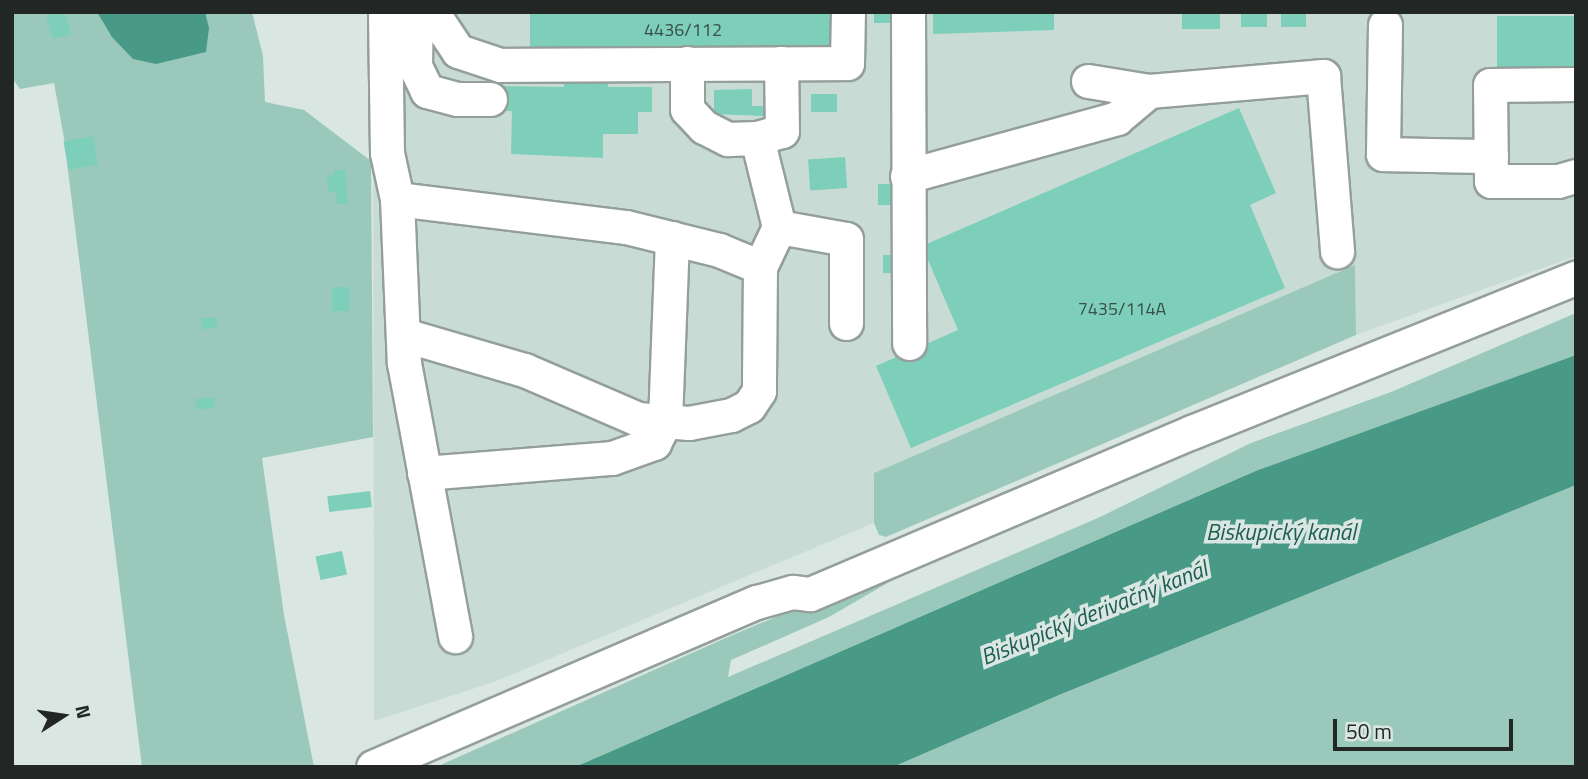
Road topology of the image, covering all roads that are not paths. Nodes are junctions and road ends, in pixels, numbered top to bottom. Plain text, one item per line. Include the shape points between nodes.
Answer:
1 (385, 12) edge
2 (416, 12) edge
3 (432, 12) edge
4 (848, 12) edge
5 (908, 12) edge
6 (1385, 25) dead end
7 (687, 63) junction
8 (781, 63) junction
9 (1088, 81) dead end
10 (1576, 84) edge
11 (1150, 91) junction
12 (490, 99) dead end
13 (757, 138) junction
14 (1491, 156) junction
15 (907, 176) junction
16 (1576, 176) edge
17 (397, 199) junction
18 (779, 227) junction
19 (672, 239) junction
20 (1337, 251) dead end
21 (760, 267) junction
22 (1576, 278) edge
23 (846, 323) dead end
24 (404, 335) junction
25 (909, 343) dead end
26 (665, 421) junction
27 (424, 472) junction
28 (455, 636) dead end
29 (373, 767) edge

1 - 17 lane via 387,153
2 - 12 lane via 415,66 427,91 457,99
3 - 7 lane via 458,51 486,62
4 - 8 lane via 847,63
5 - 15 lane
6 - 14 lane via 1383,154
7 - 8 lane
7 - 13 lane via 687,108 704,127 728,139
8 - 13 lane via 782,131
9 - 11 lane
10 - 14 lane via 1490,85
11 - 15 lane via 1117,118
11 - 20 lane via 1322,76
13 - 18 lane
14 - 16 lane via 1491,181 1558,181
15 - 25 lane
17 - 19 lane via 626,227
17 - 24 lane
18 - 21 lane
18 - 23 lane via 846,239
19 - 21 lane via 719,250
19 - 26 lane
21 - 26 lane via 759,391 749,406 731,415 690,423
22 - 29 lane via 1192,432 810,594 793,592 757,601
24 - 26 lane via 523,370 638,419
24 - 27 lane
26 - 27 lane via 654,443 612,458
27 - 28 lane

